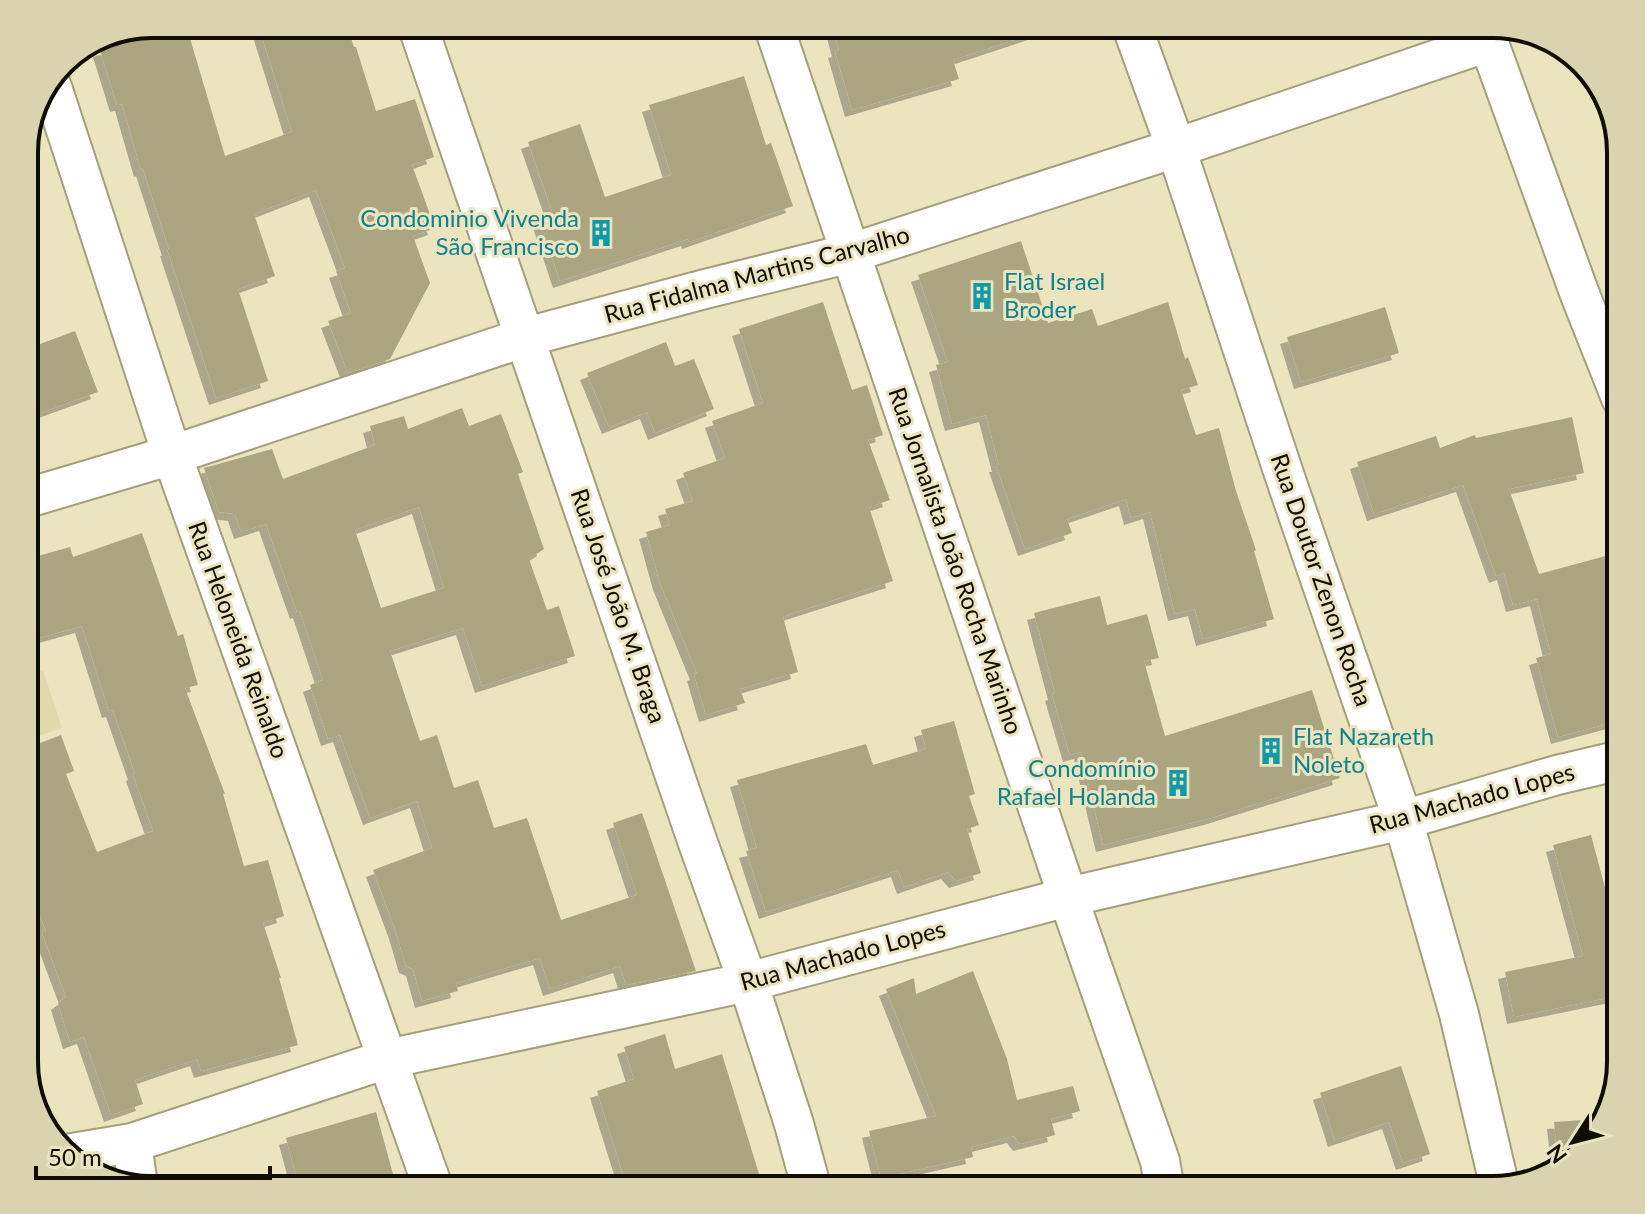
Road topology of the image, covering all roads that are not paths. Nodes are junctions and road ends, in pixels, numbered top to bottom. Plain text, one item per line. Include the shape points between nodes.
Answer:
1 (422, 38) edge
2 (778, 38) edge
3 (1136, 38) edge
4 (1472, 38) edge
5 (1487, 38) edge
6 (54, 94) edge
7 (1176, 148) junction
8 (851, 253) junction
9 (526, 337) junction
10 (1607, 363) edge
11 (172, 455) junction
12 (38, 495) edge
13 (1607, 763) edge
14 (1403, 820) junction
15 (1068, 897) junction
16 (748, 982) junction
17 (387, 1059) junction
18 (132, 1143) junction
19 (82, 1151) edge
20 (136, 1175) edge
21 (429, 1176) edge
22 (808, 1176) edge
23 (1163, 1176) edge
24 (1497, 1176) edge

1 - 9 street, Rua José João M. Braga
2 - 8 street, Rua Jornalista João Rocha Marinho
3 - 7 street, Rua Doutor Zenon Rocha
4 - 7 street, Rua Fidalma Martins Carvalho
5 - 10 street
6 - 11 street, Rua Heloneida Reinaldo
7 - 8 street, Rua Fidalma Martins Carvalho
7 - 14 street, Rua Doutor Zenon Rocha
8 - 9 street, Rua Fidalma Martins Carvalho
8 - 15 street, Rua Jornalista João Rocha Marinho
9 - 11 street, Rua Fidalma Martins Carvalho
9 - 16 street, Rua José João M. Braga
11 - 12 street, Rua Fidalma Martins Carvalho
11 - 17 street, Rua Heloneida Reinaldo
13 - 14 street, Rua Machado Lopes
14 - 15 street, Rua Machado Lopes
14 - 24 street, Rua Doutor Zenon Rocha via 1459,1014
15 - 16 street, Rua Machado Lopes
15 - 23 street, Rua Jornalista João Rocha Marinho
16 - 17 street, Rua Machado Lopes
16 - 22 street, Rua José João M. Braga
17 - 18 street, Rua Machado Lopes
17 - 21 street, Rua Heloneida Reinaldo
18 - 19 street, Rua Machado Lopes
18 - 20 street

